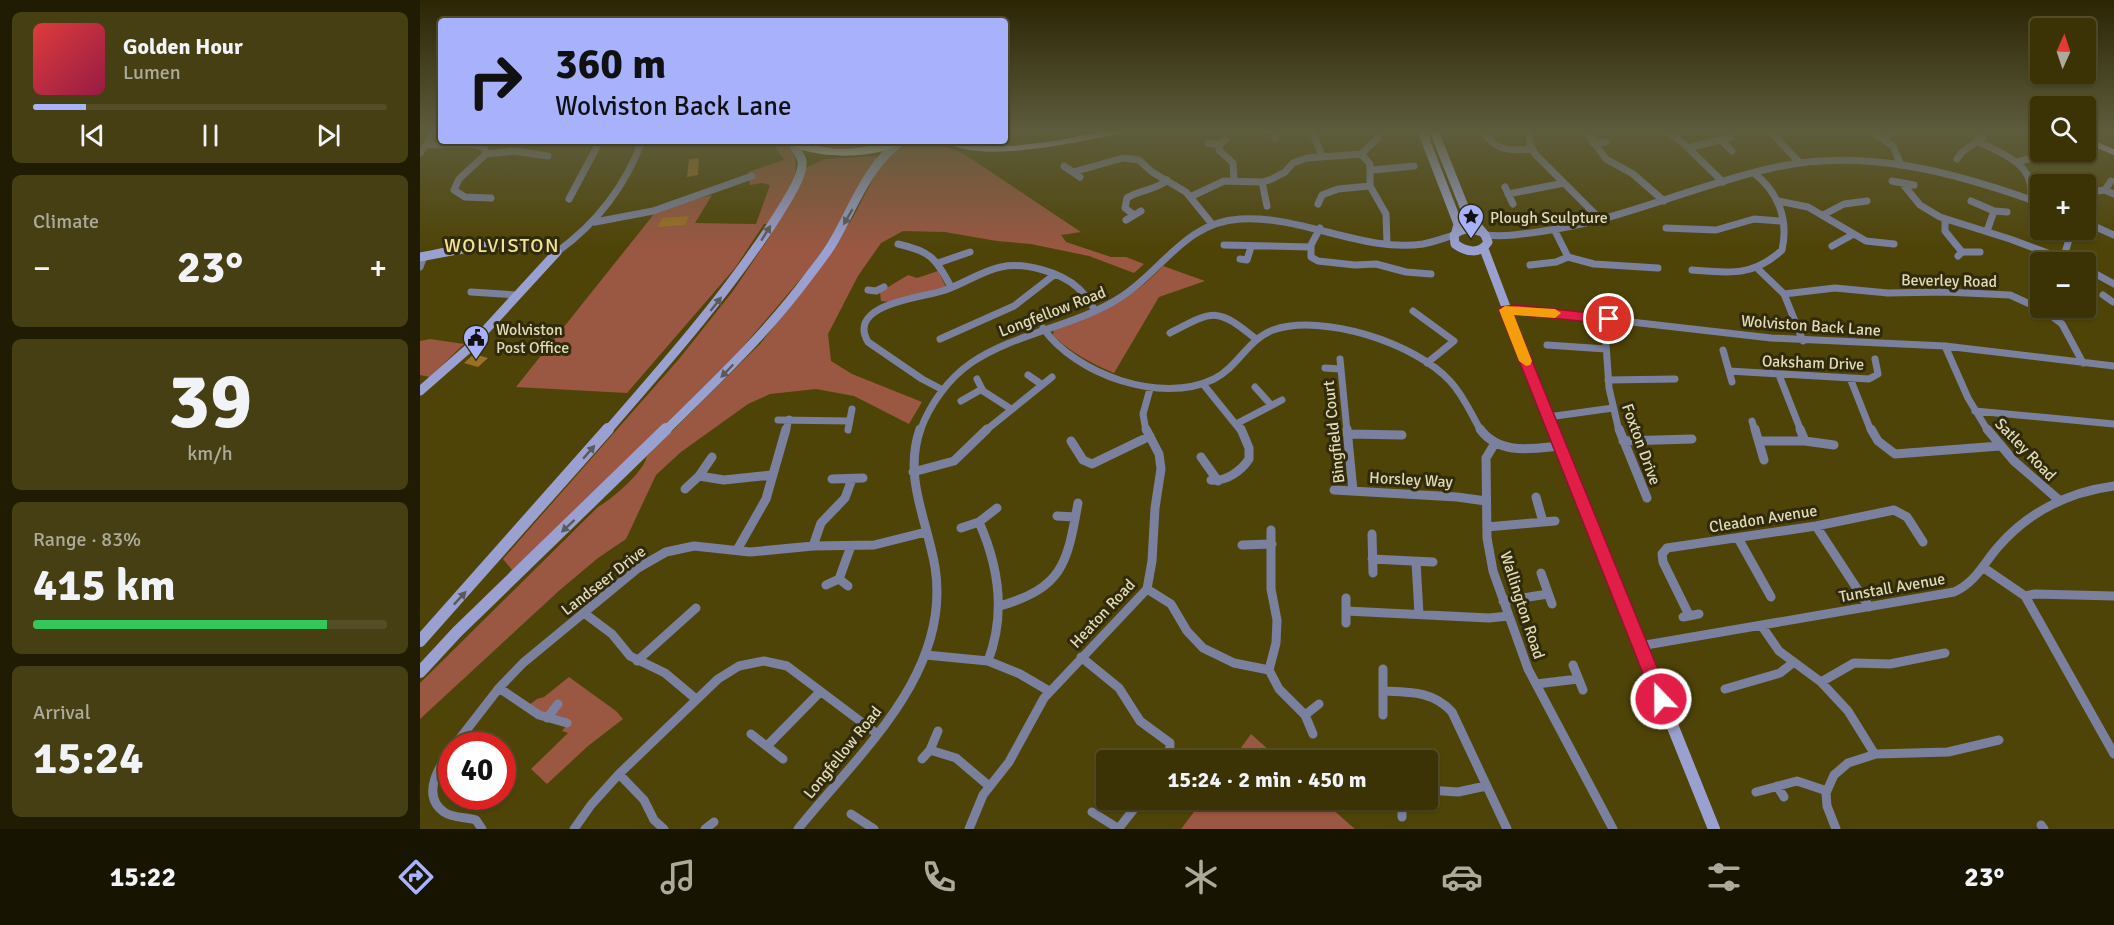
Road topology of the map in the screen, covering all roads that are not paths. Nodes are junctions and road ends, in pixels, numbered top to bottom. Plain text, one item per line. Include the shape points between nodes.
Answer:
1 (471, 170) edge
2 (585, 170) edge
3 (628, 170) edge
4 (800, 170) edge
5 (872, 170) edge
6 (1070, 170) edge
7 (1079, 170) edge
8 (1148, 170) edge
9 (1234, 170) edge
10 (1287, 170) edge
11 (1373, 170) edge
12 (1437, 170) edge
13 (1449, 170) edge
14 (1551, 170) edge
15 (1626, 170) edge
16 (1710, 170) edge
17 (1768, 170) edge
18 (1925, 170) edge
19 (1073, 172) junction
20 (1754, 173) junction
21 (1080, 177) dead end
22 (748, 179) dead end
23 (1167, 180) junction
24 (1234, 180) junction
25 (1892, 181) dead end
26 (2111, 181) dead end
27 (1262, 182) junction
28 (1723, 182) junction
29 (1564, 183) junction
30 (1902, 183) junction
31 (1914, 185) dead end
32 (1370, 186) junction
33 (2105, 190) junction
34 (573, 191) junction
35 (1313, 191) dead end
36 (2097, 191) dead end
37 (562, 192) dead end
38 (2114, 194) edge
39 (1322, 195) junction
40 (1847, 196) dead end
41 (1190, 197) junction
42 (1264, 197) junction
43 (491, 198) dead end
44 (1255, 198) dead end
45 (569, 199) dead end
46 (2030, 200) edge
47 (1664, 201) junction
48 (1778, 201) junction
49 (1867, 201) dead end
50 (1971, 201) dead end
51 (1853, 203) junction
52 (1318, 204) dead end
53 (1513, 204) dead end
54 (1267, 206) dead end
55 (1141, 211) dead end
56 (1994, 211) junction
57 (2007, 212) dead end
58 (1134, 215) junction
59 (1823, 215) junction
60 (1126, 220) dead end
61 (1602, 221) junction
62 (1781, 221) junction
63 (1945, 221) junction
64 (595, 222) junction
65 (1212, 224) junction
66 (2096, 227) edge
67 (1320, 228) junction
68 (1666, 228) dead end
69 (1555, 231) junction
70 (1987, 231) junction
71 (1455, 233) junction
72 (1484, 233) junction
73 (1852, 235) junction
74 (2114, 235) edge
75 (1504, 237) junction
76 (914, 239) dead end
77 (1840, 242) junction
78 (1387, 243) junction
79 (1432, 243) junction
80 (898, 244) dead end
81 (1894, 244) dead end
82 (1224, 245) dead end
83 (909, 246) junction
84 (1832, 246) dead end
85 (1251, 247) junction
86 (1311, 247) junction
87 (1847, 247) dead end
88 (1461, 248) junction
89 (1485, 248) junction
90 (556, 252) junction
91 (970, 252) dead end
92 (1980, 252) dead end
93 (2044, 252) edge
94 (422, 257) edge
95 (1568, 257) junction
96 (1239, 259) dead end
97 (938, 263) junction
98 (1530, 265) dead end
99 (420, 267) edge
100 (1649, 267) junction
101 (1658, 268) dead end
102 (1758, 269) junction
103 (1692, 270) dead end
104 (1491, 272) junction
105 (1431, 273) dead end
106 (2096, 274) edge
107 (1054, 275) junction
108 (1651, 275) dead end
109 (2114, 284) edge
110 (884, 287) dead end
111 (951, 287) junction
112 (471, 292) dead end
113 (1784, 294) junction
114 (517, 295) junction
115 (2103, 296) dead end
116 (2114, 301) edge
117 (881, 306) junction
118 (2105, 307) dead end
119 (1095, 310) junction
120 (1505, 310) junction
121 (1413, 311) dead end
122 (1043, 328) junction
123 (1605, 329) dead end
124 (1170, 333) dead end
125 (940, 339) dead end
126 (1256, 339) junction
127 (1803, 341) junction
128 (1547, 345) dead end
129 (1945, 346) junction
130 (1606, 349) junction
131 (1723, 350) dead end
132 (1340, 359) dead end
133 (1875, 359) dead end
134 (1427, 363) junction
135 (2083, 363) junction
136 (2114, 366) edge
137 (1325, 368) dead end
138 (1340, 369) junction
139 (1729, 371) junction
140 (1028, 375) dead end
141 (1779, 375) junction
142 (1052, 377) dead end
143 (1850, 378) junction
144 (977, 379) dead end
145 (1675, 379) dead end
146 (1608, 380) junction
147 (1732, 382) dead end
148 (1041, 384) junction
149 (1203, 384) junction
150 (1255, 387) dead end
151 (982, 389) junction
152 (1150, 389) junction
153 (943, 390) junction
154 (420, 391) edge
155 (1282, 400) dead end
156 (961, 401) dead end
157 (1271, 405) junction
158 (1613, 408) junction
159 (852, 409) dead end
160 (1011, 409) junction
161 (1975, 411) junction
162 (1548, 417) junction
163 (789, 419) junction
164 (778, 420) dead end
165 (850, 421) junction
166 (1752, 422) dead end
167 (1379, 423) dead end
168 (1236, 424) junction
169 (2114, 424) edge
170 (848, 430) dead end
171 (1379, 433) junction
172 (1349, 434) junction
173 (1402, 435) dead end
174 (1150, 436) junction
175 (1693, 440) dead end
176 (1071, 441) dead end
177 (1623, 441) junction
178 (1758, 441) junction
179 (1805, 441) junction
180 (1494, 443) junction
181 (1834, 445) dead end
182 (1559, 446) junction
183 (2000, 446) junction
184 (712, 457) dead end
185 (1201, 457) dead end
186 (1764, 460) dead end
187 (912, 471) junction
188 (772, 475) junction
189 (699, 476) junction
190 (852, 478) junction
191 (863, 478) dead end
192 (832, 479) dead end
193 (685, 489) dead end
194 (2112, 489) edge
195 (1334, 490) dead end
196 (1353, 491) junction
197 (1536, 497) dead end
198 (1647, 498) dead end
199 (1486, 501) junction
200 (2060, 501) junction
201 (1078, 503) dead end
202 (997, 508) dead end
203 (1058, 516) dead end
204 (1075, 517) junction
205 (1555, 520) dead end
206 (979, 522) junction
207 (1543, 522) junction
208 (1816, 526) junction
209 (1487, 527) junction
210 (962, 528) dead end
211 (1271, 530) dead end
212 (926, 531) junction
213 (1372, 534) dead end
214 (1738, 538) junction
215 (1924, 541) dead end
216 (1272, 544) junction
217 (1242, 545) dead end
218 (813, 546) junction
219 (851, 546) junction
220 (737, 550) junction
221 (1372, 559) junction
222 (1416, 562) junction
223 (1433, 562) dead end
224 (1984, 568) junction
225 (1373, 573) dead end
226 (1541, 573) dead end
227 (839, 579) junction
228 (826, 585) dead end
229 (848, 586) dead end
230 (1147, 588) junction
231 (1548, 594) junction
232 (1772, 596) dead end
233 (2025, 596) junction
234 (2114, 596) edge
235 (1346, 598) dead end
236 (1503, 601) junction
237 (1552, 603) dead end
238 (1000, 606) junction
239 (1869, 607) junction
240 (696, 608) dead end
241 (1346, 611) junction
242 (584, 613) junction
243 (1419, 614) junction
244 (1690, 615) dead end
245 (1508, 616) junction
246 (1346, 623) dead end
247 (1761, 625) junction
248 (420, 641) edge
249 (1640, 646) junction
250 (1945, 653) dead end
251 (926, 656) junction
252 (1081, 657) junction
253 (636, 661) junction
254 (988, 661) junction
255 (1794, 662) junction
256 (1573, 665) dead end
257 (1383, 669) dead end
258 (1269, 670) junction
259 (420, 672) edge
260 (1578, 679) junction
261 (1821, 682) junction
262 (1536, 684) junction
263 (499, 688) junction
264 (1725, 689) dead end
265 (1583, 690) dead end
266 (1049, 691) junction
267 (1383, 691) junction
268 (819, 692) junction
269 (696, 699) junction
270 (558, 704) dead end
271 (1319, 704) dead end
272 (1305, 715) junction
273 (1383, 715) dead end
274 (547, 718) junction
275 (567, 723) dead end
276 (938, 731) dead end
277 (466, 732) edge
278 (876, 733) junction
279 (751, 734) dead end
280 (1313, 734) dead end
281 (1999, 740) dead end
282 (767, 746) junction
283 (930, 750) junction
284 (1171, 750) edge
285 (1874, 753) junction
286 (2114, 754) edge
287 (783, 759) dead end
288 (922, 759) dead end
289 (438, 773) edge
290 (619, 774) junction
291 (989, 786) junction
292 (1486, 786) junction
293 (1778, 786) junction
294 (1438, 791) edge
295 (1827, 791) junction
296 (1756, 792) dead end
297 (1784, 797) dead end
298 (438, 807) edge
299 (442, 810) edge
300 (1133, 810) edge
301 (1402, 810) edge
302 (1092, 813) dead end
303 (851, 814) dead end
304 (1402, 817) dead end
305 (482, 829) edge
306 (574, 829) edge
307 (664, 829) edge
308 (798, 829) edge
309 (872, 829) edge
310 (969, 829) edge
311 (1119, 829) edge
312 (1507, 829) edge
313 (1613, 829) edge
314 (1714, 829) edge
315 (1836, 829) edge

1 - 43 street via 459,179 454,190 465,197
2 - 34 street
3 - 64 street
248 -> 4 street via 698,326 761,242
5 -> 259 street via 834,241 741,357
6 - 19 street
7 - 19 street
8 - 23 street
9 - 24 street
10 - 27 street
11 - 32 street
12 - 71 street via 1458,224
13 - 72 street via 1467,214
14 - 29 street
15 - 47 street
16 - 28 street
17 - 20 street
18 - 46 street via 1962,177
19 - 21 street
20 - 28 street
20 - 48 street
22 - 64 street via 652,211
23 - 41 street
23 - 58 street via 1128,197 1125,208
24 - 27 street
24 - 41 street
25 - 30 street
26 - 33 street
27 - 42 street
28 - 47 street
29 - 53 street via 1537,190 1507,190
29 - 61 street
30 - 31 street
30 - 63 street via 1931,213
32 - 39 street
32 - 78 street via 1386,213
33 - 36 street
33 - 38 street
34 - 37 street
34 - 45 street
35 - 39 street
39 - 52 street
40 - 51 street
41 - 65 street
42 - 44 street
42 - 54 street
47 - 61 street
48 - 59 street via 1808,207
48 - 62 street
49 - 51 street
50 - 56 street
51 - 59 street
55 - 58 street
56 - 57 street
56 - 70 street
58 - 60 street
59 - 73 street
61 - 69 street
62 - 68 street via 1754,219 1716,230 1678,225
62 - 102 street via 1782,250
63 - 70 street
63 - 92 street via 1945,231 1960,254
64 - 90 street
65 - 67 street, Longfellow Road via 1266,216
65 - 119 street, Longfellow Road via 1176,245 1136,287
66 - 74 street
67 - 78 street, Longfellow Road
67 - 86 street
69 - 75 street
69 - 95 street
70 - 93 street
71 - 72 street via 1468,228
71 - 79 street, Longfellow Road
71 - 88 street via 1453,239
72 - 75 street
72 - 89 street via 1488,242
73 - 77 street
73 - 81 street via 1883,247
75 - 89 street
76 - 83 street
77 - 84 street
77 - 87 street
78 - 79 street, Longfellow Road
79 - 88 street, Longfellow Road
80 - 83 street
82 - 85 street
83 - 97 street via 928,251
85 - 86 street
85 - 96 street via 1247,260
86 - 105 street via 1311,257 1318,261 1376,264
88 - 89 street
88 - 104 street
89 - 104 street
90 - 94 street via 484,246
90 - 114 street
91 - 97 street
94 - 99 street
95 - 98 street via 1539,260
95 - 100 street via 1594,264
97 - 111 street
100 - 101 street
100 - 108 street
102 - 103 street via 1704,274
102 - 113 street
104 - 120 street
106 - 109 street
107 - 111 street via 1028,266 1010,265
107 - 119 street via 1078,288
107 - 125 street via 1029,298 989,320 959,328
110 - 117 street via 872,291
111 - 117 street
112 - 114 street
113 - 127 street
113 - 135 street, Beverley Road via 1835,288 2010,296 2045,311 2062,324
114 - 154 street via 470,348
115 - 116 street
116 - 118 street
117 - 153 street via 865,326 868,344
119 - 122 street, Longfellow Road
120 - 127 street, Wolviston Back Lane
120 - 162 street
121 - 134 street via 1443,333 1457,338
122 - 152 street via 1072,359
122 - 153 street, Longfellow Road via 992,349
123 - 130 street, Foxton Drive
124 - 126 street via 1203,316 1221,314 1235,320
126 - 134 street via 1271,330 1288,327 1342,329 1391,342
126 - 149 street via 1229,369
127 - 129 street, Wolviston Back Lane
128 - 130 street
129 - 135 street, Wolviston Back Lane
129 - 161 street, Satley Road
130 - 146 street, Foxton Drive
131 - 139 street
132 - 138 street, Bingfield Court
133 - 143 street, Oaksham Drive via 1879,370 1876,377
134 - 180 street via 1461,393 1481,432
135 - 136 street, Wolviston Back Lane
137 - 138 street, Bingfield Court
138 - 172 street, Bingfield Court
139 - 141 street, Oaksham Drive
139 - 147 street
140 - 148 street
141 - 143 street, Oaksham Drive
141 - 179 street
142 - 148 street
143 - 183 street via 1875,438 1895,454
144 - 151 street
145 - 146 street
146 - 158 street, Foxton Drive
148 - 160 street
149 - 152 street via 1173,390
149 - 168 street
150 - 157 street
151 - 156 street
151 - 160 street
152 - 174 street, Heaton Road via 1143,414
153 - 187 street, Longfellow Road via 923,422
155 - 157 street
157 - 168 street
158 - 162 street
158 - 177 street, Foxton Drive
159 - 165 street
160 - 187 street via 954,461
161 - 169 street
161 - 183 street, Satley Road
162 - 182 street
163 - 164 street
163 - 165 street
163 - 188 street
165 - 170 street
166 - 178 street
167 - 171 street
168 - 185 street via 1251,449 1243,468 1214,481
171 - 172 street
171 - 173 street
172 - 196 street, Bingfield Court
174 - 176 street via 1092,464 1083,460
174 - 230 street, Heaton Road via 1161,470
175 - 177 street
177 - 198 street, Foxton Drive
178 - 179 street
178 - 186 street
179 - 181 street
180 - 182 street via 1516,450
180 - 199 street, Wallington Road via 1486,458
182 - 249 street
183 - 200 street, Satley Road
184 - 189 street
187 - 212 street, Longfellow Road
188 - 189 street via 724,480
188 - 220 street via 763,506
189 - 193 street
190 - 191 street
190 - 192 street
190 - 218 street via 845,498 821,524
194 - 200 street, Tunstall Avenue via 2076,494
195 - 196 street, Horsley Way
196 - 199 street, Horsley Way
197 - 207 street
199 - 209 street, Wallington Road
200 - 224 street, Tunstall Avenue via 2006,537
201 - 204 street
202 - 206 street
203 - 204 street
204 - 238 street via 1065,561 1056,576 1031,597
205 - 207 street
206 - 210 street
206 - 238 street via 994,569
207 - 209 street
208 - 214 street, Cleadon Avenue
208 - 215 street, Cleadon Avenue via 1895,506
208 - 239 street
209 - 236 street, Wallington Road via 1490,556
211 - 216 street
212 - 219 street, Landseer Drive via 883,543
212 - 251 street, Longfellow Road via 937,572 939,600
213 - 221 street
214 - 232 street
214 - 244 street, Cleadon Avenue via 1667,548 1662,554
216 - 217 street
216 - 258 street via 1271,588 1277,620
218 - 219 street, Landseer Drive
218 - 220 street, Landseer Drive
219 - 227 street
220 - 242 street, Landseer Drive via 694,546 666,552 638,568
221 - 222 street
221 - 225 street
222 - 223 street
222 - 243 street
224 - 233 street
224 - 239 street, Tunstall Avenue via 1968,586 1954,592
226 - 231 street
227 - 228 street
227 - 229 street
230 - 252 street, Heaton Road
230 - 258 street via 1174,607 1186,630 1201,646 1232,663
231 - 236 street
231 - 237 street
233 - 234 street
233 - 286 street
235 - 241 street
236 - 245 street, Wallington Road
238 - 254 street via 996,641
239 - 247 street, Tunstall Avenue
240 - 253 street
241 - 243 street
241 - 246 street
242 - 253 street via 612,634
242 - 263 street, Landseer Drive
243 - 245 street
245 - 262 street, Wallington Road
247 - 249 street, Tunstall Avenue
247 - 255 street via 1779,651
249 - 314 street
250 - 261 street via 1881,665 1854,663
251 - 254 street
251 - 278 street, Longfellow Road via 914,681
252 - 266 street, Heaton Road
252 - 284 street via 1119,688 1140,721 1170,744
253 - 269 street via 665,673
254 - 266 street
255 - 261 street
255 - 264 street via 1780,673
256 - 260 street
257 - 267 street
258 - 272 street via 1279,689
260 - 262 street
260 - 265 street
261 - 285 street via 1852,716
262 - 313 street, Wallington Road
263 - 274 street
263 - 277 street, Landseer Drive
266 - 291 street, Heaton Road via 1009,762
267 - 273 street
267 - 292 street via 1424,693 1445,703
268 - 269 street via 787,666 764,661 728,672
268 - 278 street
268 - 282 street
269 - 290 street
270 - 274 street
271 - 272 street
272 - 280 street
274 - 275 street
276 - 283 street
278 - 308 street, Longfellow Road
279 - 282 street
281 - 285 street via 1940,754
282 - 287 street
283 - 288 street
283 - 291 street via 962,760
285 - 295 street via 1851,760 1838,770
289 - 298 street, Landseer Drive via 433,782
290 - 306 street
290 - 307 street
291 - 310 street, Heaton Road
292 - 294 street via 1458,792
292 - 312 street
293 - 295 street via 1797,781
293 - 296 street
293 - 297 street
295 - 315 street via 1826,803
299 - 305 street, Landseer Drive via 476,820
300 - 311 street
301 - 304 street
302 - 311 street
303 - 309 street

